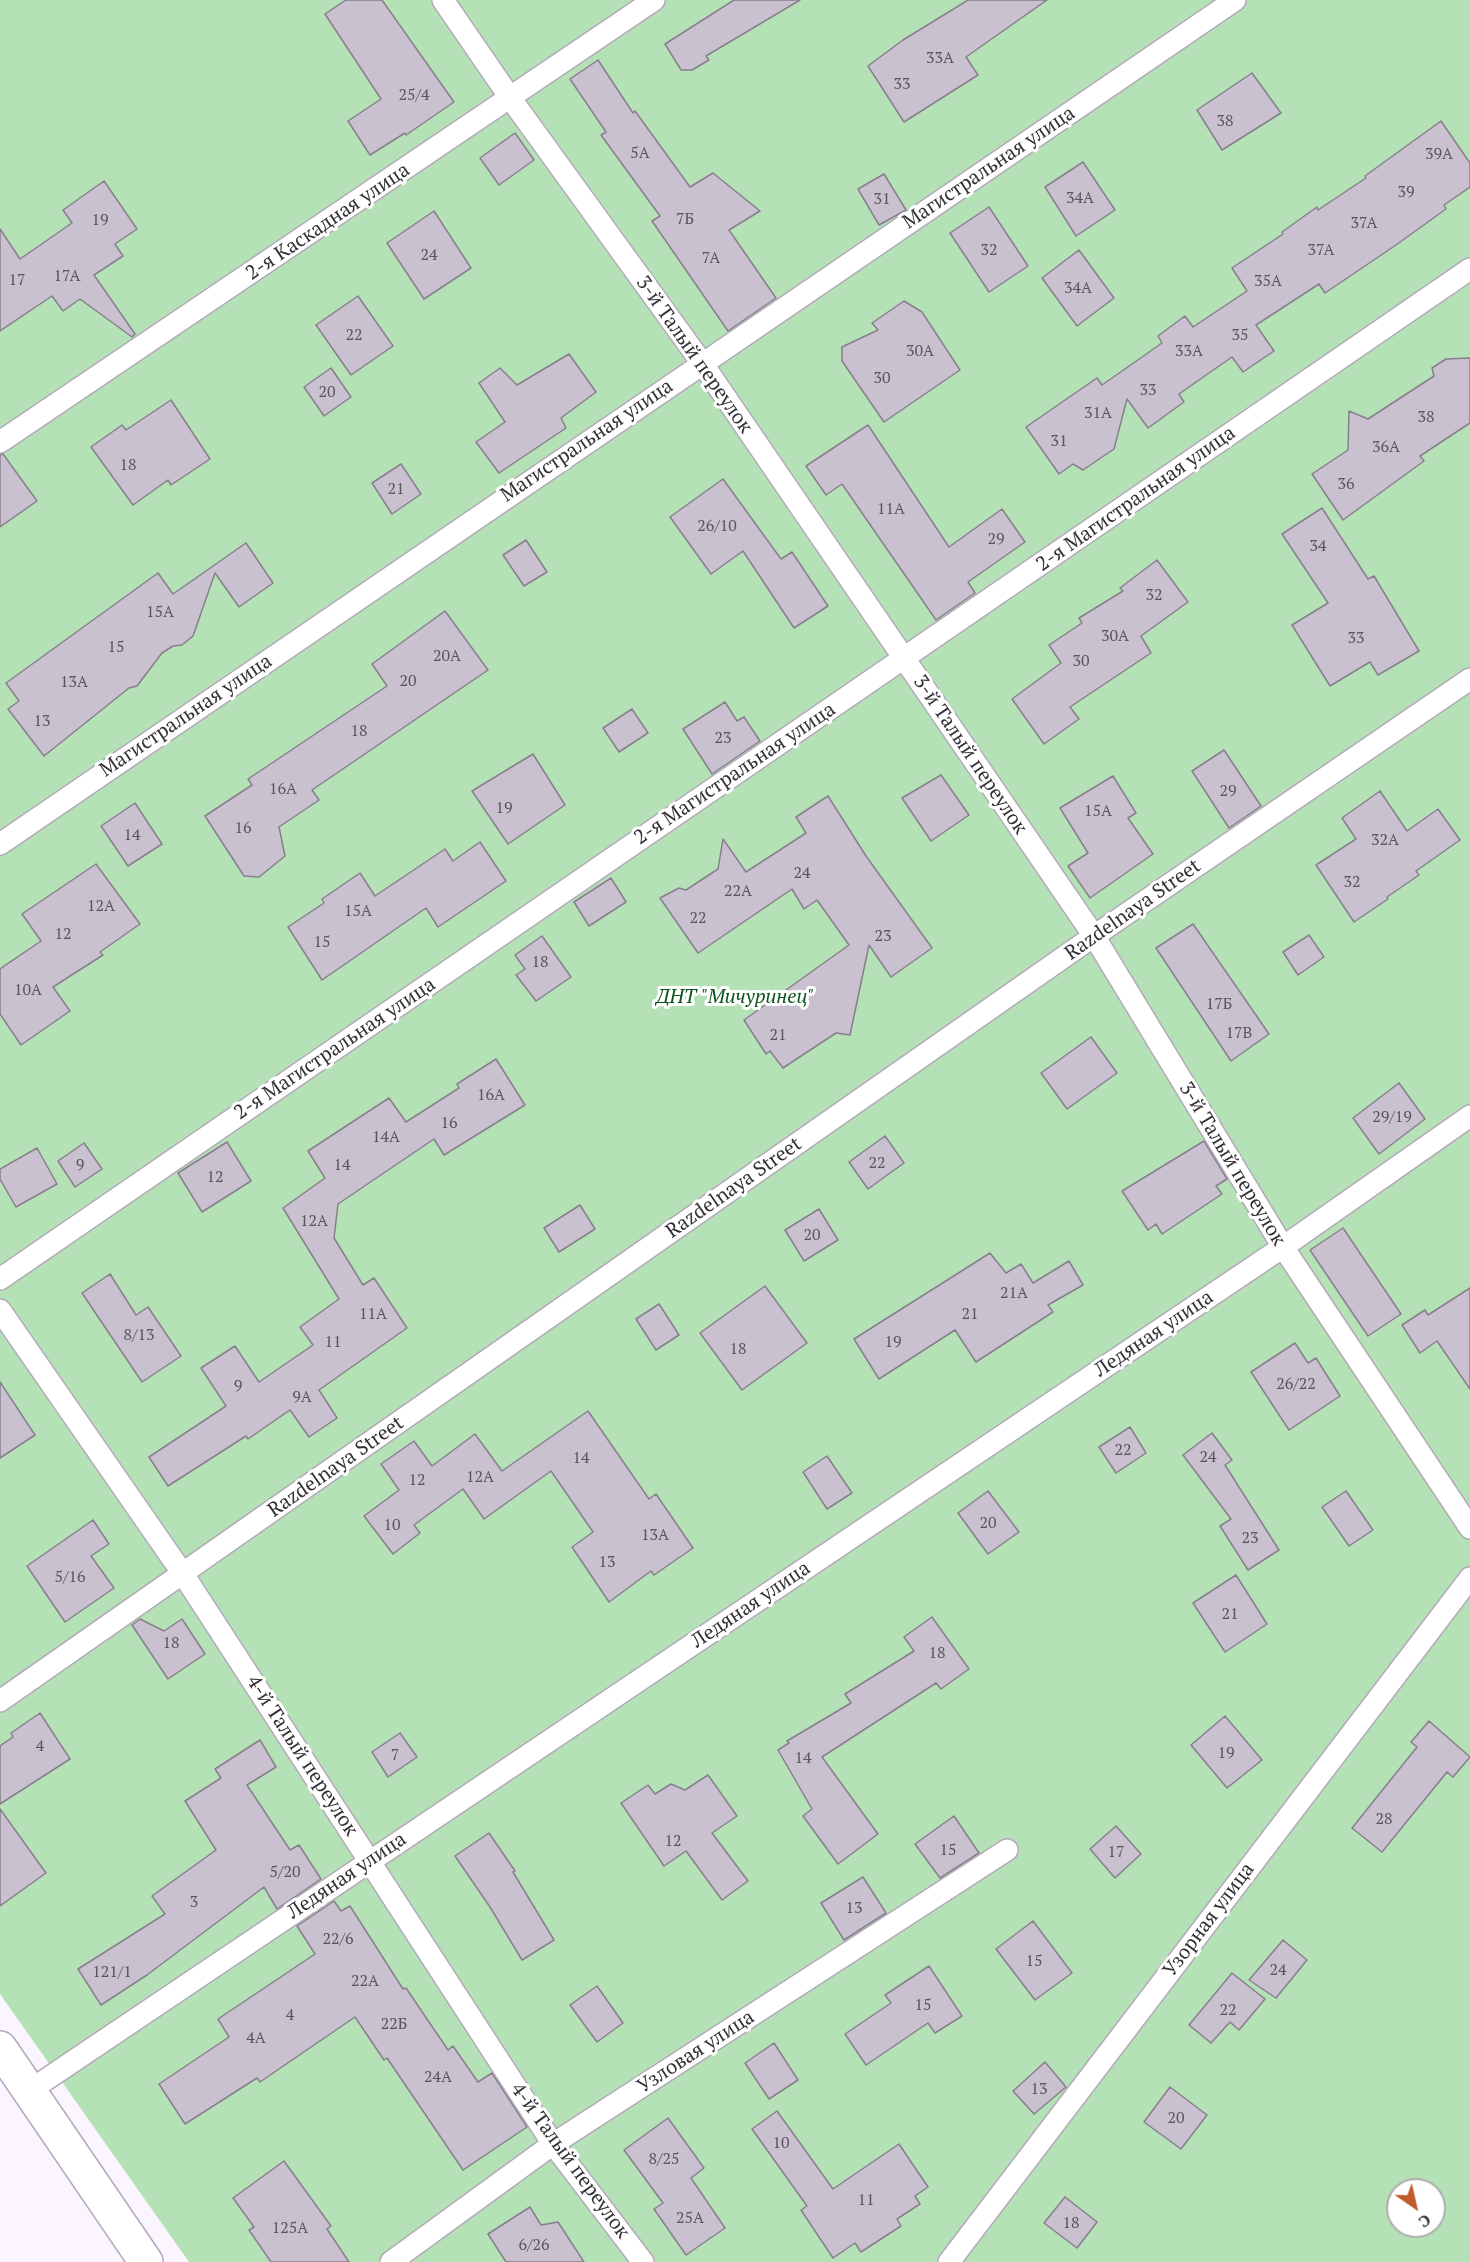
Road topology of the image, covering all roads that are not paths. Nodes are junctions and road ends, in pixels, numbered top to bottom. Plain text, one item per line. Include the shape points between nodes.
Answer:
1 (443, 0) edge
2 (654, 0) edge
3 (1235, 0) edge
4 (511, 99) junction
5 (1470, 269) edge
6 (702, 363) junction
7 (0, 442) edge
8 (904, 658) junction
9 (1470, 679) edge
10 (0, 844) edge
11 (1094, 936) junction
12 (1470, 1116) edge
13 (1283, 1247) junction
14 (0, 1279) edge
15 (0, 1310) edge
16 (1470, 1528) edge
17 (183, 1574) junction
18 (1470, 1578) edge
19 (0, 1701) edge
20 (1006, 1850) dead end
21 (371, 1860) junction
22 (0, 2048) edge
23 (29, 2091) junction
24 (554, 2144) junction
25 (146, 2262) edge
26 (391, 2262) edge
27 (644, 2262) edge
28 (949, 2262) edge

1 - 4 lane, 3-й Талый переулок
2 - 4 lane, 2-я Каскадная улица
3 - 6 lane, Магистральная улица
4 - 6 lane, 3-й Талый переулок
4 - 7 lane, 2-я Каскадная улица
5 - 8 lane, 2-я Магистральная улица
6 - 8 lane, 3-й Талый переулок
6 - 10 lane, Магистральная улица
8 - 11 lane, 3-й Талый переулок
8 - 14 lane, 2-я Магистральная улица
9 - 11 lane, Razdelnaya Street
11 - 13 lane, 3-й Талый переулок
11 - 17 lane, Razdelnaya Street
12 - 13 lane, Ледяная улица
13 - 16 lane, 3-й Талый переулок
13 - 21 lane, Ледяная улица
15 - 17 lane, 4-й Талый переулок
17 - 19 lane, Razdelnaya Street
17 - 21 lane, 4-й Талый переулок
18 - 28 lane, Узорная улица
20 - 24 lane, Узловая улица
21 - 23 lane, Ледяная улица
21 - 24 lane, 4-й Талый переулок
22 - 23 street
23 - 25 street
24 - 26 lane, Узловая улица
24 - 27 lane, 4-й Талый переулок

